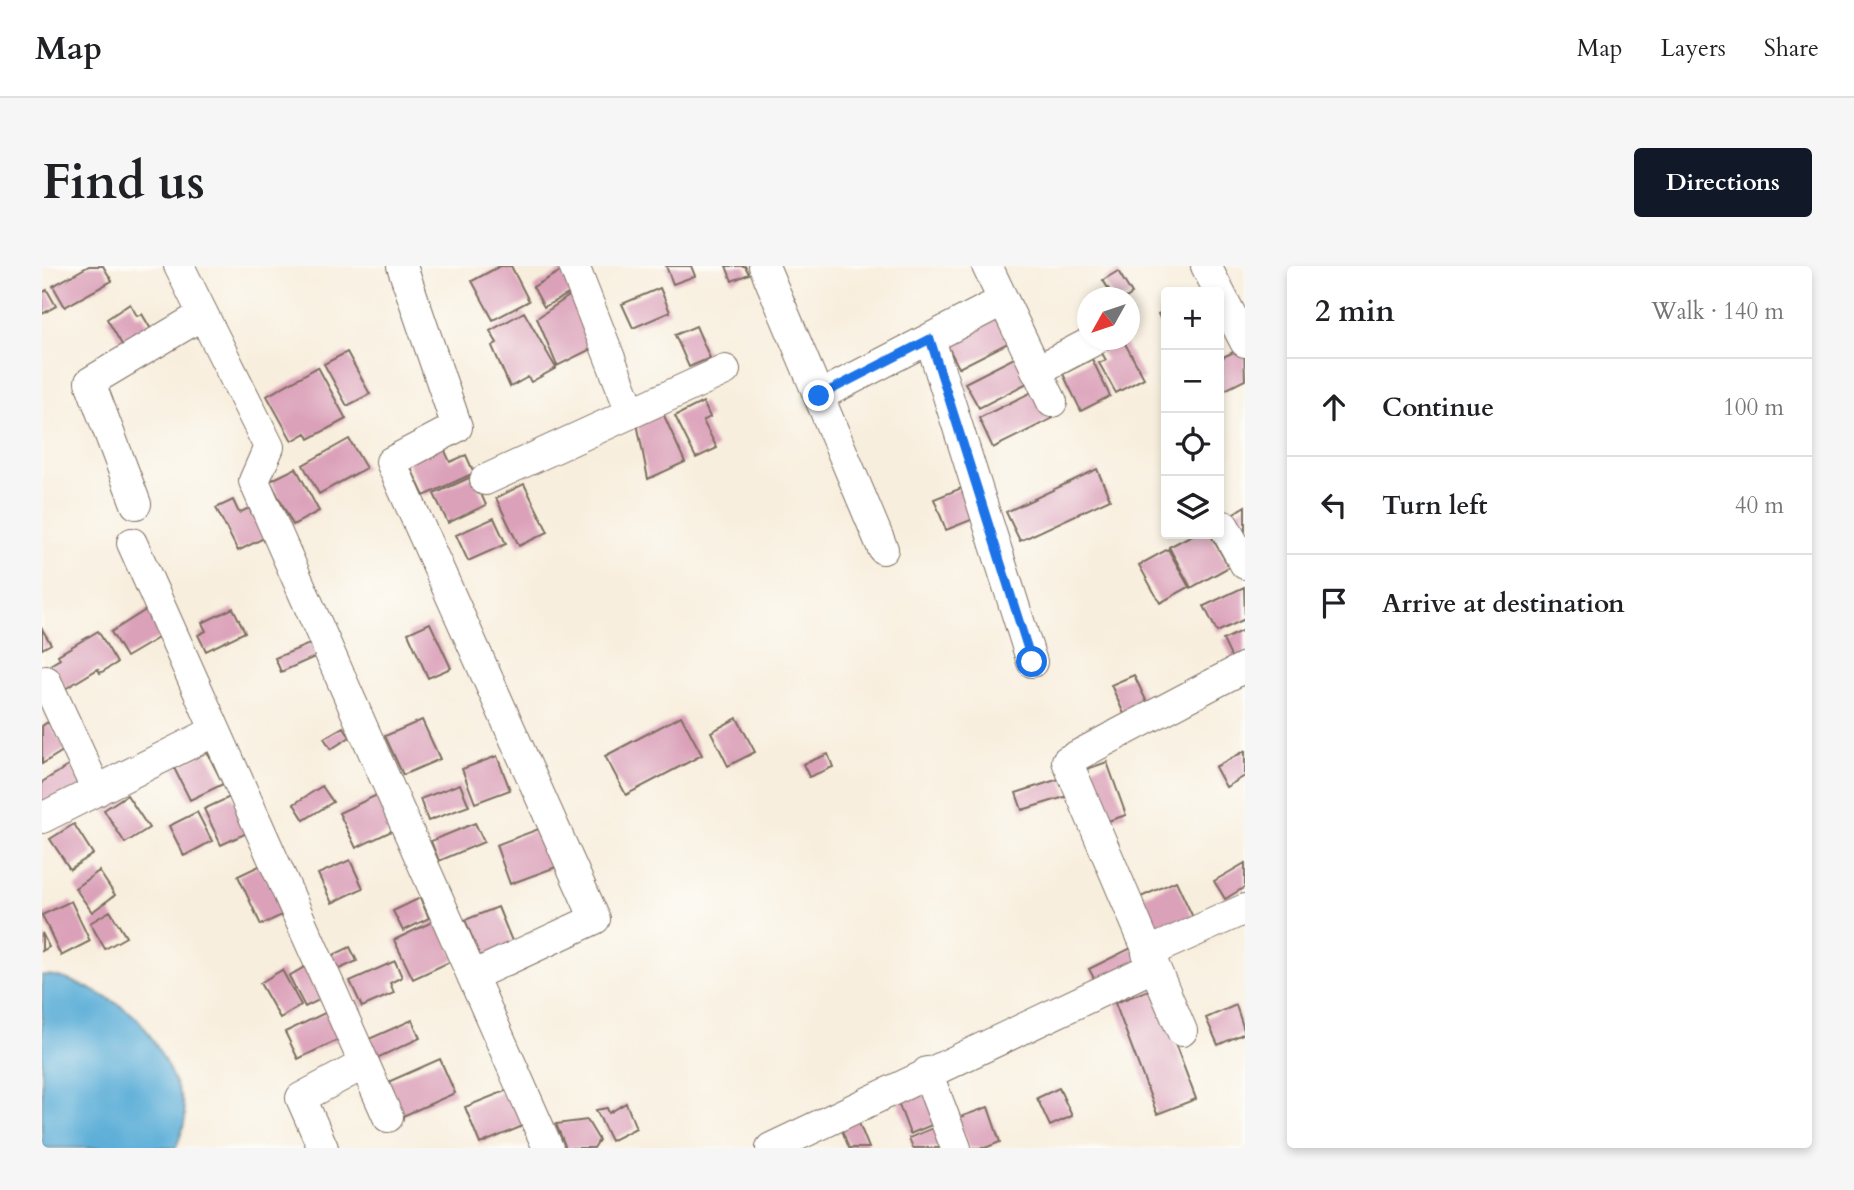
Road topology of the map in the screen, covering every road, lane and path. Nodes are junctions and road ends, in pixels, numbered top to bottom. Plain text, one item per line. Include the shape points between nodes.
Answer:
1 (179, 266) edge
2 (402, 266) edge
3 (574, 266) edge
4 (764, 266) edge
5 (987, 266) edge
6 (1206, 266) edge
7 (1002, 301) junction
8 (202, 315) junction
9 (930, 339) junction
10 (1245, 342) edge
11 (1077, 350) edge
12 (725, 370) dead end
13 (1037, 371) junction
14 (819, 396) junction
15 (1052, 402) dead end
16 (631, 412) junction
17 (485, 480) dead end
18 (136, 504) dead end
19 (1224, 526) dead end
20 (131, 543) dead end
21 (883, 549) dead end
22 (1245, 564) edge
23 (1032, 662) dead end
24 (1245, 667) edge
25 (46, 681) dead end
26 (215, 731) junction
27 (97, 790) junction
28 (42, 818) edge
29 (1245, 909) edge
30 (1150, 960) junction
31 (472, 976) junction
32 (1182, 1031) dead end
33 (364, 1064) junction
34 (927, 1073) junction
35 (388, 1117) dead end
36 (323, 1148) edge
37 (548, 1148) edge
38 (771, 1148) edge
39 (956, 1148) edge

1 - 8 street
2 - 31 street via 457,427 391,462 595,919
3 - 16 street
4 - 14 street
5 - 7 street
6 - 10 street
7 - 9 street
7 - 13 street
8 - 18 street via 90,382
8 - 31 street via 269,447 254,481
9 - 14 street
9 - 23 street
11 - 13 street
12 - 16 street
13 - 15 street
14 - 21 street
16 - 17 street
19 - 22 street
20 - 26 street
24 - 30 street via 1067,761
25 - 27 street
26 - 27 street
26 - 33 street
27 - 28 street
29 - 30 street
30 - 32 street
30 - 34 street
31 - 37 street
33 - 35 street
33 - 36 street via 301,1098
34 - 38 street
34 - 39 street

